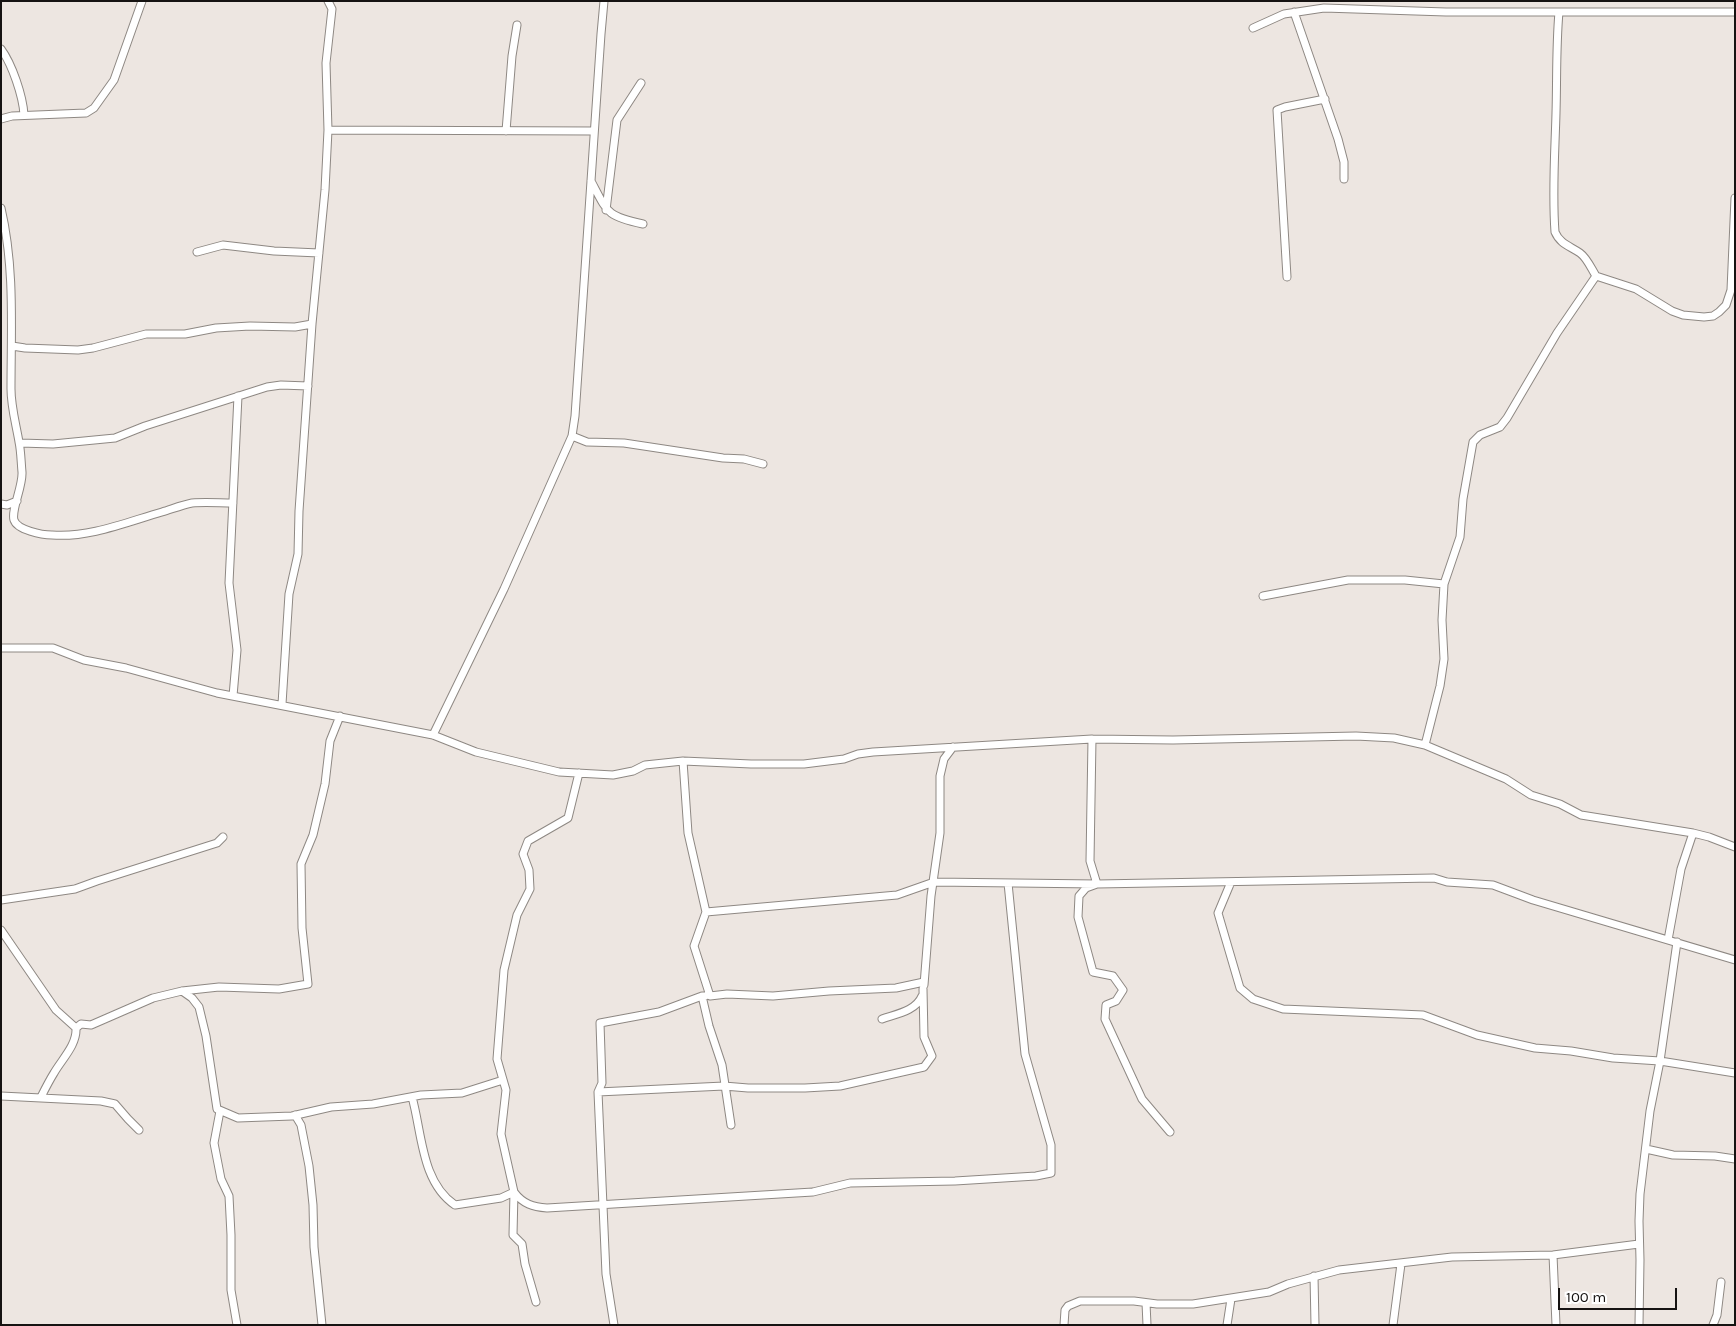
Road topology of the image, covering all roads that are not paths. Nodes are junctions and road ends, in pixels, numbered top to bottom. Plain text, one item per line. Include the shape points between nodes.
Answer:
1 (142, 1) edge
2 (328, 1) edge
3 (604, 1) edge
4 (1294, 12) junction
5 (1559, 12) junction
6 (1735, 12) edge
7 (517, 25) dead end
8 (1253, 28) dead end
9 (1, 49) edge
10 (641, 83) dead end
11 (1325, 99) junction
12 (24, 115) junction
13 (1, 119) edge
14 (328, 130) junction
15 (506, 131) junction
16 (594, 131) junction
17 (1344, 179) dead end
18 (591, 180) junction
19 (1735, 198) edge
20 (1, 208) edge
21 (606, 210) junction
22 (643, 224) dead end
23 (4, 242) edge
24 (197, 252) dead end
25 (319, 253) junction
26 (1596, 276) junction
27 (1287, 277) dead end
28 (312, 324) junction
29 (12, 346) junction
30 (308, 386) junction
31 (238, 396) junction
32 (572, 436) junction
33 (20, 443) junction
34 (763, 464) dead end
35 (17, 501) junction
36 (233, 503) junction
37 (4, 505) edge
38 (14, 513) junction
39 (1444, 584) junction
40 (1263, 596) dead end
41 (1, 648) edge
42 (233, 696) junction
43 (282, 704) junction
44 (340, 716) junction
45 (433, 735) junction
46 (1092, 738) junction
47 (1425, 745) junction
48 (953, 747) junction
49 (937, 748) junction
50 (944, 759) junction
51 (683, 761) junction
52 (579, 773) junction
53 (1693, 833) junction
54 (223, 837) dead end
55 (1735, 847) edge
56 (934, 882) junction
57 (1231, 882) junction
58 (1008, 883) junction
59 (1098, 884) junction
60 (1, 900) edge
61 (706, 912) junction
62 (1, 930) edge
63 (1668, 940) junction
64 (1677, 942) junction
65 (1735, 960) edge
66 (924, 986) junction
67 (182, 991) junction
68 (706, 996) junction
69 (882, 1019) dead end
70 (76, 1028) junction
71 (1660, 1061) junction
72 (1735, 1073) edge
73 (503, 1080) junction
74 (724, 1086) junction
75 (598, 1092) junction
76 (1, 1096) edge
77 (40, 1097) junction
78 (412, 1097) junction
79 (220, 1111) junction
80 (295, 1115) junction
81 (731, 1125) dead end
82 (139, 1130) dead end
83 (1170, 1132) dead end
84 (1646, 1149) junction
85 (1735, 1159) edge
86 (514, 1192) junction
87 (603, 1204) junction
88 (1639, 1244) junction
89 (1553, 1256) junction
90 (1401, 1264) junction
91 (1314, 1276) junction
92 (1721, 1282) dead end
93 (1232, 1299) junction
94 (536, 1302) dead end
95 (1146, 1303) junction
96 (237, 1325) edge
97 (322, 1325) edge
98 (614, 1325) edge
99 (1064, 1325) edge
100 (1147, 1325) edge
101 (1228, 1325) edge
102 (1315, 1325) edge
103 (1393, 1325) edge
104 (1556, 1325) edge
105 (1639, 1325) edge
106 (1713, 1325) edge

1 - 12 street via 114,80 94,108 86,113
2 - 14 street via 332,9 326,63
3 - 16 street
4 - 5 street via 1324,8
4 - 8 street
4 - 11 street
5 - 6 street
5 - 26 street via 1553,166 1555,232 1566,245 1585,257
7 - 15 street
9 - 12 street via 16,83
10 - 21 street via 617,120
11 - 17 street via 1342,151
11 - 27 street via 1277,110
12 - 13 street
14 - 15 street
14 - 25 street
15 - 16 street
16 - 18 street
18 - 21 street
18 - 32 street
19 - 26 street via 1731,290 1726,305 1713,316 1683,315 1636,289
20 - 23 street
21 - 22 street via 620,219
23 - 29 street via 10,269
24 - 25 street via 223,245
25 - 28 street
26 - 39 street via 1557,333 1507,418 1500,427 1480,435 1473,442 1460,537
28 - 29 street via 146,334 78,350
28 - 30 street
29 - 33 street via 12,407
30 - 31 street via 273,386
30 - 43 street via 298,554 289,594
31 - 33 street via 115,438 53,444
31 - 36 street
32 - 34 street via 587,442 624,443
32 - 45 street via 504,589
33 - 35 street via 22,482
35 - 37 street
35 - 38 street
36 - 38 street via 191,503 111,527 68,535 32,532 14,521
36 - 42 street via 229,583 237,650
37 - 38 street
39 - 40 street via 1348,580
39 - 47 street via 1444,659
41 - 42 street via 53,648 84,660
42 - 43 street
43 - 44 street
44 - 45 street
44 - 67 street via 330,741 325,784 313,835 301,864 302,928 308,984
45 - 52 street via 476,752 559,772
46 - 47 street via 1164,740 1356,736 1394,738
46 - 48 street
46 - 59 street via 1090,861
47 - 53 street via 1506,779 1530,795 1560,804 1581,815
48 - 49 street
48 - 50 street
49 - 50 street
49 - 51 street via 873,752 804,764
50 - 56 street
51 - 52 street via 645,766 613,775
51 - 61 street via 688,833
52 - 73 street via 568,818 528,842 523,854 529,870 530,889 516,915 504,970 497,1059
53 - 55 street
53 - 63 street via 1681,870
54 - 60 street via 217,843 75,889
56 - 58 street
56 - 61 street via 897,895
56 - 66 street
57 - 59 street
57 - 63 street via 1434,878 1493,885
57 - 71 street via 1218,914 1240,988 1253,999 1283,1009 1423,1015 1477,1035 1535,1048
58 - 59 street
58 - 87 street via 1025,1054 1051,1145 1051,1173 955,1181 850,1183 813,1192
59 - 83 street via 1086,888 1079,896 1078,912 1093,972 1113,976 1123,990 1116,1001 1106,1005 1106,1019 1142,1099
61 - 68 street via 694,946
62 - 70 street via 56,1010
63 - 64 street
64 - 65 street
64 - 71 street
66 - 68 street via 773,996
66 - 69 street via 914,1007
66 - 74 street via 924,1037 932,1056 924,1067 840,1086
67 - 70 street via 153,998 91,1025 81,1024
67 - 79 street via 199,1007 217,1110
68 - 74 street via 709,1026 722,1065
68 - 75 street via 659,1012 600,1023 602,1083
70 - 77 street via 68,1053
71 - 72 street
71 - 84 street
73 - 78 street via 462,1093
73 - 86 street via 506,1090 502,1134
74 - 75 street
74 - 81 street
75 - 87 street
76 - 77 street
77 - 82 street via 115,1104
78 - 80 street
78 - 86 street via 430,1171 446,1198 455,1205 502,1198
79 - 80 street via 238,1118
79 - 96 street via 214,1143 221,1179 229,1196 231,1290
80 - 97 street via 309,1166
84 - 85 street via 1673,1155
84 - 88 street via 1640,1194
86 - 87 street via 520,1200 533,1207
86 - 94 street via 513,1235 522,1244 524,1264
87 - 98 street via 606,1274
88 - 89 street
88 - 105 street
89 - 90 street via 1467,1256
89 - 104 street
90 - 91 street via 1339,1270
90 - 103 street
91 - 93 street via 1269,1292
91 - 102 street
92 - 106 street via 1718,1315
93 - 95 street via 1178,1305
93 - 101 street
95 - 99 street via 1080,1300 1065,1310
95 - 100 street

